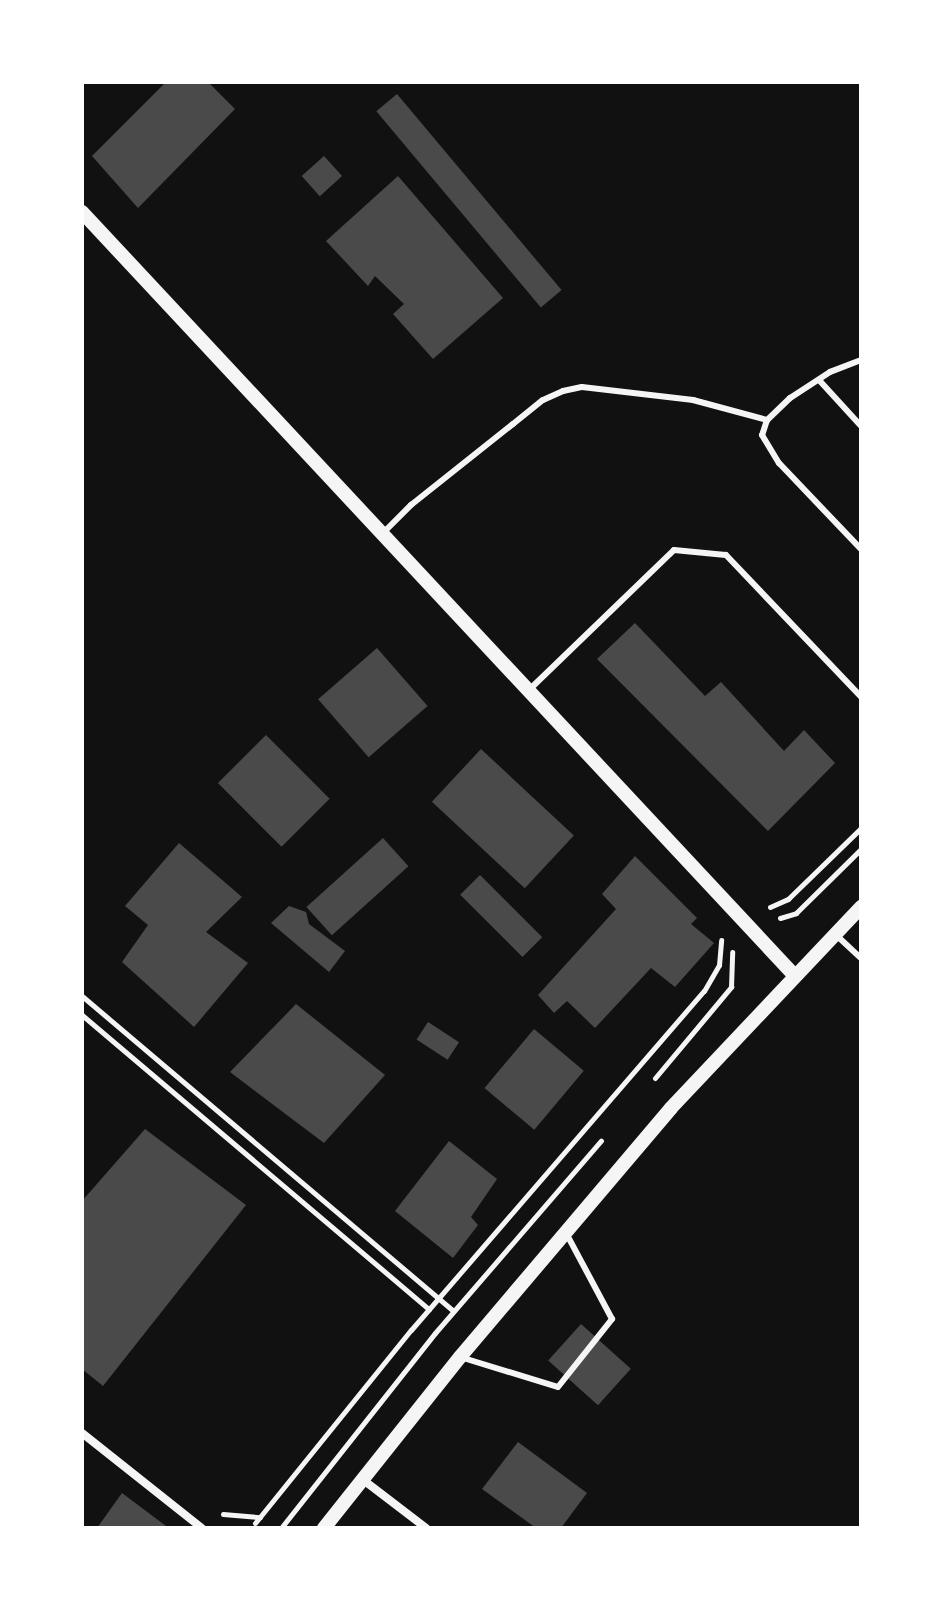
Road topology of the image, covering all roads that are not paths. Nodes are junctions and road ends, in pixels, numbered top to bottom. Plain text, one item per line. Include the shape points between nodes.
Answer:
1 (82, 212) edge
2 (861, 360) edge
3 (819, 380) junction
4 (767, 420) junction
5 (861, 426) edge
6 (383, 533) junction
7 (861, 549) edge
8 (528, 691) junction
9 (861, 697) edge
10 (861, 907) edge
11 (835, 934) junction
12 (861, 958) edge
13 (795, 976) junction
14 (566, 1233) junction
15 (460, 1357) junction
16 (82, 1433) edge
17 (362, 1479) junction
18 (202, 1528) edge
19 (324, 1528) edge
20 (426, 1528) edge

1 - 6 street
2 - 3 lane
3 - 4 lane
3 - 5 lane
4 - 6 lane via 693,400 582,387 563,391 523,416
4 - 7 lane via 762,435 771,453
6 - 8 street
8 - 9 lane via 674,550 726,555
8 - 13 street
10 - 11 street
11 - 12 lane
11 - 13 street
13 - 14 street via 671,1108
14 - 15 street
14 - 15 lane via 612,1319 558,1387
15 - 17 street
16 - 18 street
17 - 19 street
17 - 20 street

